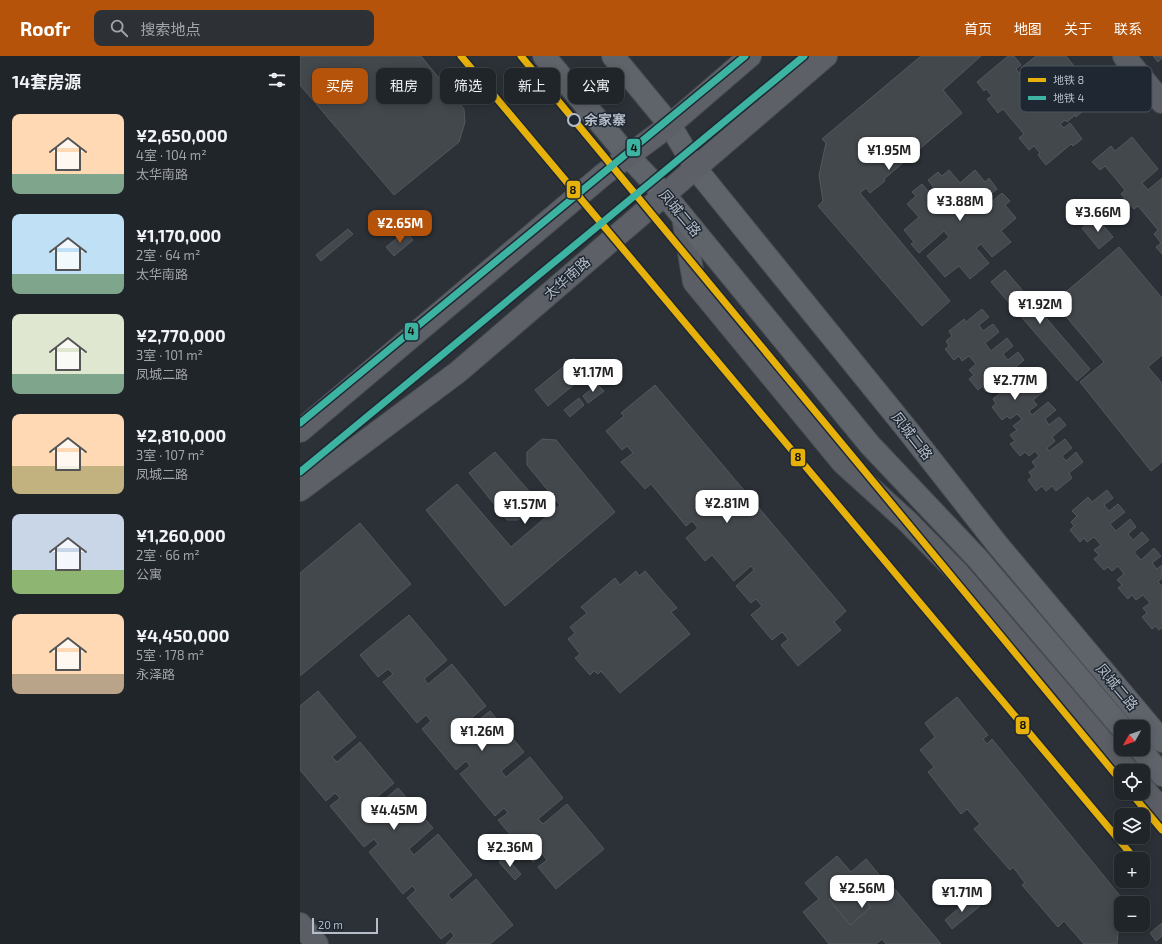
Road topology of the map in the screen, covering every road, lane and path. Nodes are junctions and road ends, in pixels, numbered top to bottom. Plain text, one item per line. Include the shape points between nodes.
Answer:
1 (544, 56) edge
2 (613, 56) edge
3 (750, 56) edge
4 (826, 56) edge
5 (1124, 56) edge
6 (1132, 66) edge
7 (1152, 90) edge
8 (1162, 102) edge
9 (670, 125) junction
10 (628, 156) junction
11 (696, 169) junction
12 (665, 195) junction
13 (684, 217) junction
14 (300, 430) edge
15 (300, 490) edge
16 (1115, 720) edge
17 (1162, 741) edge
18 (1146, 756) edge
19 (1122, 764) edge
20 (1162, 775) edge
21 (1150, 796) edge
22 (1162, 810) edge
23 (300, 924) edge
24 (317, 944) edge

1 - 10 main road, 凤城二路
2 - 9 main road, 凤城二路
3 - 9 main road
4 - 11 main road, 太华南路
5 - 6 street
7 - 8 street
9 - 10 main road
9 - 11 main road, 凤城二路
10 - 12 main road, 凤城二路
10 - 14 main road
11 - 12 main road, 太华南路
11 - 17 main road, 凤城二路 via 997,544
12 - 13 main road, 凤城二路
12 - 15 main road, 太华南路 via 458,372
13 - 16 main road, 凤城二路 via 870,445 978,558
13 - 19 street via 694,282 842,462 906,521 958,574
18 - 20 main road
21 - 22 street
23 - 24 street

